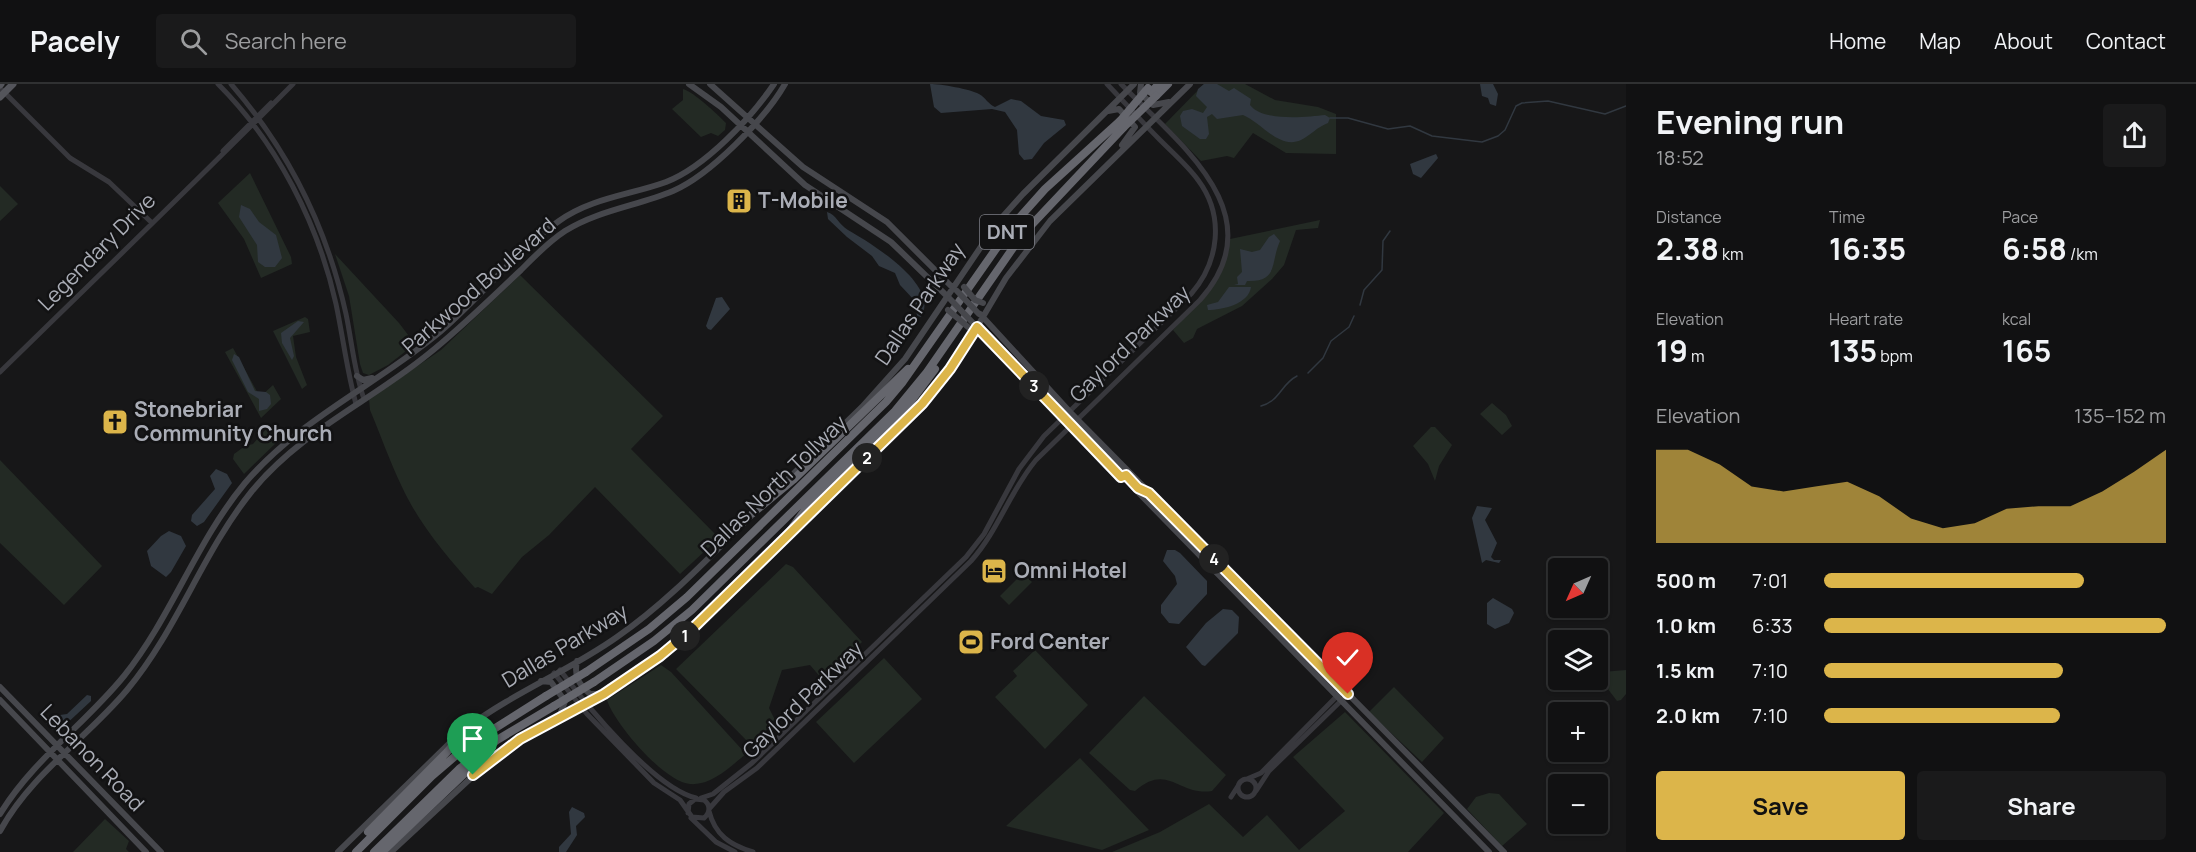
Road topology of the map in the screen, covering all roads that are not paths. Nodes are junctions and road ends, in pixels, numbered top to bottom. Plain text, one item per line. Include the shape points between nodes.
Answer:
1 (13, 84) edge
2 (218, 84) edge
3 (231, 84) edge
4 (292, 84) edge
5 (689, 84) edge
6 (710, 84) edge
7 (774, 84) edge
8 (785, 84) edge
9 (1107, 84) edge
10 (1121, 84) edge
11 (1134, 84) edge
12 (1159, 84) edge
13 (1168, 84) edge
14 (1190, 84) edge
15 (1, 89) edge
16 (1150, 89) edge
17 (1127, 90) junction
18 (1119, 97) junction
19 (1176, 98) junction
20 (1102, 115) junction
21 (747, 117) junction
22 (258, 118) junction
23 (1155, 119) junction
24 (253, 123) junction
25 (740, 124) junction
26 (754, 124) junction
27 (1120, 124) junction
28 (1148, 126) junction
29 (747, 131) junction
30 (1200, 165) junction
31 (1101, 171) junction
32 (1192, 173) junction
33 (667, 182) junction
34 (671, 192) junction
35 (588, 205) junction
36 (592, 216) junction
37 (151, 222) junction
38 (515, 260) junction
39 (523, 268) junction
40 (961, 274) junction
41 (955, 289) junction
42 (996, 293) junction
43 (949, 298) junction
44 (938, 312) junction
45 (981, 316) junction
46 (1161, 323) junction
47 (969, 325) junction
48 (1168, 331) junction
49 (994, 344) junction
50 (918, 361) junction
51 (1026, 363) junction
52 (0, 372) edge
53 (383, 373) junction
54 (357, 376) junction
55 (360, 388) junction
56 (353, 393) junction
57 (364, 399) junction
58 (356, 404) junction
59 (1070, 412) junction
60 (1063, 417) junction
61 (1077, 419) junction
62 (1071, 425) junction
63 (1121, 477) junction
64 (1014, 478) junction
65 (1020, 481) junction
66 (245, 483) junction
67 (253, 490) junction
68 (1149, 493) junction
69 (753, 513) junction
70 (786, 536) junction
71 (205, 539) junction
72 (214, 545) junction
73 (971, 551) junction
74 (964, 567) junction
75 (940, 586) junction
76 (176, 594) junction
77 (186, 599) junction
78 (577, 661) junction
79 (557, 672) junction
80 (541, 681) junction
81 (0, 687) edge
82 (1346, 692) junction
83 (604, 694) junction
84 (1338, 699) junction
85 (0, 700) edge
86 (583, 705) junction
87 (560, 716) junction
88 (471, 724) junction
89 (58, 746) junction
90 (508, 748) junction
91 (51, 753) junction
92 (65, 753) junction
93 (1279, 757) junction
94 (634, 758) junction
95 (58, 760) junction
96 (1420, 766) junction
97 (747, 772) junction
98 (1412, 775) junction
99 (1247, 778) junction
100 (1239, 785) junction
101 (1256, 791) junction
102 (1249, 796) junction
103 (700, 798) junction
104 (709, 810) junction
105 (689, 813) junction
106 (0, 814) edge
107 (133, 823) junction
108 (0, 831) edge
109 (126, 831) junction
110 (147, 852) edge
111 (160, 852) edge
112 (338, 852) edge
113 (349, 852) edge
114 (356, 852) edge
115 (374, 852) edge
116 (381, 852) edge
117 (392, 852) edge
118 (735, 852) edge
119 (753, 852) edge
120 (1489, 852) edge
121 (1504, 852) edge

1 - 15 main road
2 - 24 street
3 - 22 street
4 - 22 street, Legendary Drive
5 - 25 main road
6 - 21 main road
7 - 21 main road, Parkwood Boulevard
8 - 26 main road, Parkwood Boulevard
9 - 18 street, Gaylord Parkway
10 - 17 street, Gaylord Parkway
11 - 17 main road, Dallas Parkway
12 - 16 highway, Dallas North Tollway / DNT
13 - 16 highway, Dallas North Tollway / DNT
14 - 19 main road
15 - 37 street via 70,158 109,182
16 - 19 main road via 1140,93 1153,105
16 - 27 highway, Dallas North Tollway / DNT, bridge
17 - 18 main road, Dallas Parkway
17 - 23 street, Gaylord Parkway
18 - 20 main road, Dallas Parkway
18 - 28 street, Gaylord Parkway
19 - 23 main road
20 - 31 main road via 1117,108 1135,127
20 - 40 main road, Dallas Parkway via 1017,201
21 - 25 main road, Parkwood Boulevard
21 - 26 main road
22 - 24 street, Legendary Drive
22 - 54 street via 296,176 329,249
23 - 28 main road
23 - 30 street, Gaylord Parkway
24 - 37 street, Legendary Drive
24 - 56 street via 288,178 321,253
25 - 29 main road
25 - 33 main road, Parkwood Boulevard via 699,163
26 - 29 main road, Parkwood Boulevard
26 - 41 main road via 803,167 887,222
27 - 47 highway, Dallas North Tollway / DNT via 1037,216
27 - 50 highway, Dallas North Tollway / DNT via 1057,178 1012,226
28 - 31 main road
28 - 32 street, Gaylord Parkway
29 - 34 main road, Parkwood Boulevard via 700,176
29 - 43 main road via 806,185 891,242
30 - 32 street
30 - 48 street, Gaylord Parkway via 1224,208 1224,257 1208,291
31 - 42 main road via 1026,248
32 - 46 street, Gaylord Parkway via 1212,207 1213,251 1198,285
33 - 34 main road
33 - 35 main road, Parkwood Boulevard
34 - 36 main road, Parkwood Boulevard
35 - 36 main road
35 - 38 main road, Parkwood Boulevard via 558,221
36 - 39 main road, Parkwood Boulevard via 552,239
37 - 52 street, Legendary Drive
38 - 39 main road
38 - 53 main road, Parkwood Boulevard via 437,334
39 - 57 main road, Parkwood Boulevard via 435,349
40 - 41 main road, Dallas Parkway
40 - 42 main road, bridge via 964,287 975,300 983,303
41 - 43 main road, Dallas Parkway
41 - 45 main road, bridge
42 - 45 main road
43 - 44 main road, Dallas Parkway
43 - 47 main road, bridge
44 - 47 main road, bridge via 948,310
44 - 69 main road, Dallas Parkway via 884,384
45 - 47 main road
45 - 51 main road
46 - 48 street
46 - 59 street, Gaylord Parkway
47 - 49 main road
47 - 70 highway via 899,417 805,510
47 - 70 main road via 970,337 922,404
47 - 115 highway, Dallas North Tollway / DNT, bridge via 895,411 661,636 497,740 459,769
48 - 61 street, Gaylord Parkway
49 - 51 main road via 1019,364
49 - 60 main road
50 - 69 highway
50 - 114 highway, Dallas North Tollway / DNT, bridge via 886,402 687,597 649,629 586,672 467,746
51 - 59 main road
53 - 54 main road via 366,380
53 - 55 main road, Parkwood Boulevard
54 - 55 street
55 - 56 main road, Parkwood Boulevard
55 - 57 street
56 - 58 street
56 - 66 main road, Parkwood Boulevard via 298,430
57 - 58 main road, Parkwood Boulevard
58 - 67 main road, Parkwood Boulevard via 298,445
59 - 60 street, Gaylord Parkway
59 - 61 main road
60 - 62 main road
60 - 64 street, Gaylord Parkway via 1039,442
61 - 62 street, Gaylord Parkway
61 - 68 main road
62 - 63 main road
62 - 65 street, Gaylord Parkway
63 - 68 main road via 1126,475
63 - 84 main road
64 - 65 street
64 - 73 street, Gaylord Parkway
65 - 74 street, Gaylord Parkway via 990,537
66 - 67 main road
66 - 71 main road, Parkwood Boulevard
67 - 72 main road, Parkwood Boulevard
68 - 82 main road
69 - 78 main road, Dallas Parkway via 650,612
70 - 83 main road via 690,631
71 - 72 main road
71 - 76 main road, Parkwood Boulevard
72 - 77 main road, Parkwood Boulevard
73 - 74 street
73 - 75 street, Gaylord Parkway
74 - 75 street, Gaylord Parkway
75 - 97 street, Gaylord Parkway
76 - 77 main road
76 - 89 main road, Parkwood Boulevard via 152,637 122,678
77 - 92 main road, Parkwood Boulevard via 160,646 126,691
78 - 79 main road, Dallas Parkway
78 - 83 main road via 574,673 587,692
79 - 80 main road, Dallas Parkway
79 - 86 street
80 - 87 main road via 551,682 565,701
80 - 88 main road, Dallas Parkway
81 - 89 main road, Lebanon Road
82 - 84 street
82 - 96 main road
83 - 86 main road
84 - 93 street
84 - 98 main road
85 - 91 main road, Lebanon Road
86 - 87 main road
86 - 94 street
87 - 90 main road
88 - 112 main road, Dallas Parkway
88 - 113 highway
89 - 91 main road, Parkwood Boulevard
89 - 92 main road, Lebanon Road
90 - 116 highway via 466,772
90 - 117 main road via 462,784
91 - 95 main road, Lebanon Road
91 - 106 main road, Parkwood Boulevard via 16,790
92 - 95 main road, Parkwood Boulevard
92 - 107 main road, Lebanon Road
93 - 99 street via 1261,773
93 - 101 street
94 - 103 street via 666,784
94 - 105 street
95 - 108 main road, Parkwood Boulevard via 27,790
95 - 109 main road, Lebanon Road
96 - 98 main road
96 - 121 main road
97 - 103 street, Gaylord Parkway via 711,796
97 - 104 street, Gaylord Parkway
98 - 120 main road
99 - 100 street
99 - 101 street via 1254,782
100 - 102 street via 1240,793
100 - 102 street via 1233,799
101 - 102 street
103 - 104 street
103 - 105 street via 689,803
104 - 105 street via 701,819
104 - 119 street via 724,839
105 - 118 street via 716,842
107 - 109 main road
107 - 111 main road, Lebanon Road
109 - 110 main road, Lebanon Road

